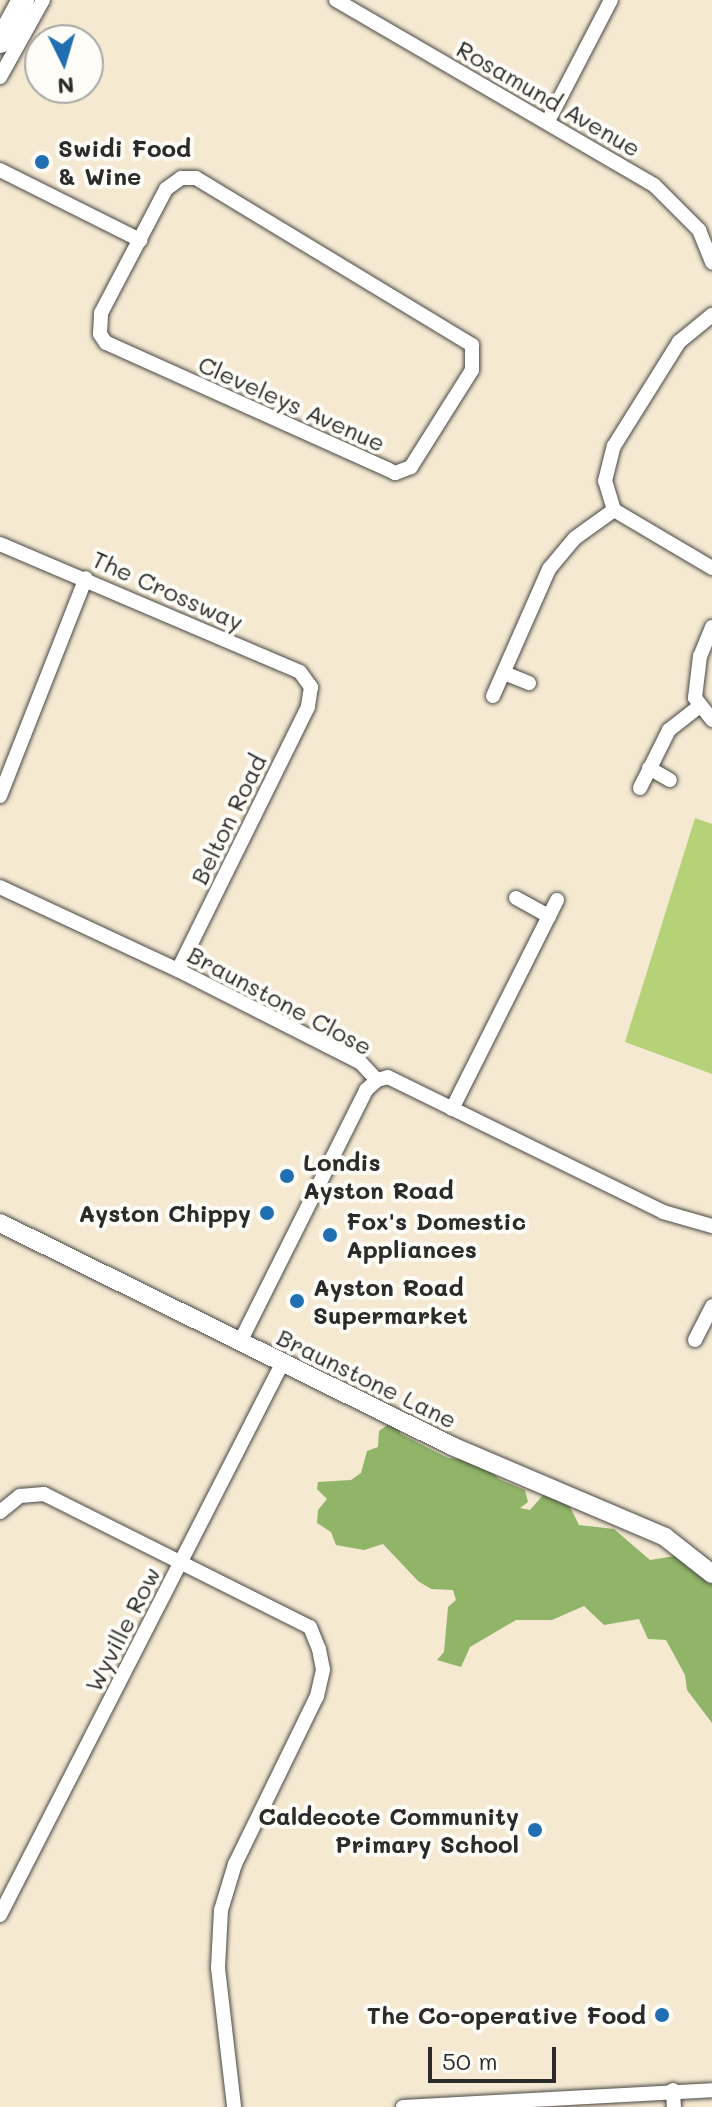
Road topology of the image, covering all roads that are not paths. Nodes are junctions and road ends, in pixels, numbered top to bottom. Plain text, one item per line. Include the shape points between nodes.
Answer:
1 (23, 0) edge
2 (43, 0) edge
3 (336, 0) edge
4 (611, 0) edge
5 (0, 42) edge
6 (0, 77) edge
7 (548, 121) junction
8 (0, 170) edge
9 (705, 227) edge
10 (140, 240) junction
11 (712, 262) edge
12 (712, 315) edge
13 (614, 510) junction
14 (0, 544) edge
15 (712, 568) edge
16 (86, 578) junction
17 (712, 627) edge
18 (504, 673) junction
19 (529, 683) dead end
20 (311, 687) joint
21 (493, 696) dead end
22 (698, 707) junction
23 (712, 720) edge
24 (649, 768) junction
25 (670, 780) dead end
26 (640, 788) dead end
27 (0, 796) edge
28 (0, 887) edge
29 (516, 898) dead end
30 (557, 900) dead end
31 (549, 916) junction
32 (178, 970) junction
33 (377, 1080) junction
34 (452, 1109) junction
35 (0, 1223) edge
36 (712, 1226) edge
37 (712, 1306) edge
38 (695, 1340) dead end
39 (240, 1342) junction
40 (283, 1362) junction
41 (0, 1512) edge
42 (182, 1561) junction
43 (712, 1574) edge
44 (0, 1915) edge
45 (673, 2090) junction
46 (712, 2090) edge
47 (234, 2107) edge
48 (403, 2107) edge
49 (674, 2107) edge

1 - 5 main road
2 - 6 street
3 - 7 street, Rosamund Avenue
4 - 7 street
7 - 9 street, Rosamund Avenue via 654,185
8 - 10 street
9 - 11 street, Rosamund Avenue
10 - 10 street, Cleveleys Avenue via 166,189 181,178 196,178 465,338 475,353 472,370 417,461 404,471 387,469 106,343 100,334 101,313
12 - 13 street via 679,342 610,454 605,481
13 - 15 street
13 - 18 street via 575,538 549,569
14 - 16 street, The Crossway
16 - 20 street, The Crossway via 300,672
16 - 27 street
17 - 22 street via 695,679
18 - 19 street
18 - 21 street
20 - 32 street, Belton Road via 308,707
22 - 23 street
22 - 24 street via 669,730
24 - 25 street
24 - 26 street
28 - 32 street, Braunstone Close
29 - 31 street
30 - 31 street
31 - 34 street
32 - 33 street, Braunstone Close via 361,1063
33 - 34 street, Braunstone Close via 388,1077
33 - 39 street via 366,1090
34 - 36 street, Braunstone Close via 663,1212
35 - 39 street, Braunstone Lane
37 - 38 street
39 - 40 street, Braunstone Lane
40 - 42 street, Wyville Row
40 - 43 street, Braunstone Lane via 452,1446 665,1537
41 - 42 street via 20,1496 44,1494
42 - 44 street, Wyville Row
42 - 47 street via 310,1627 323,1670 317,1696 235,1864 221,1910 218,1968
45 - 46 street
45 - 48 street
45 - 49 street

